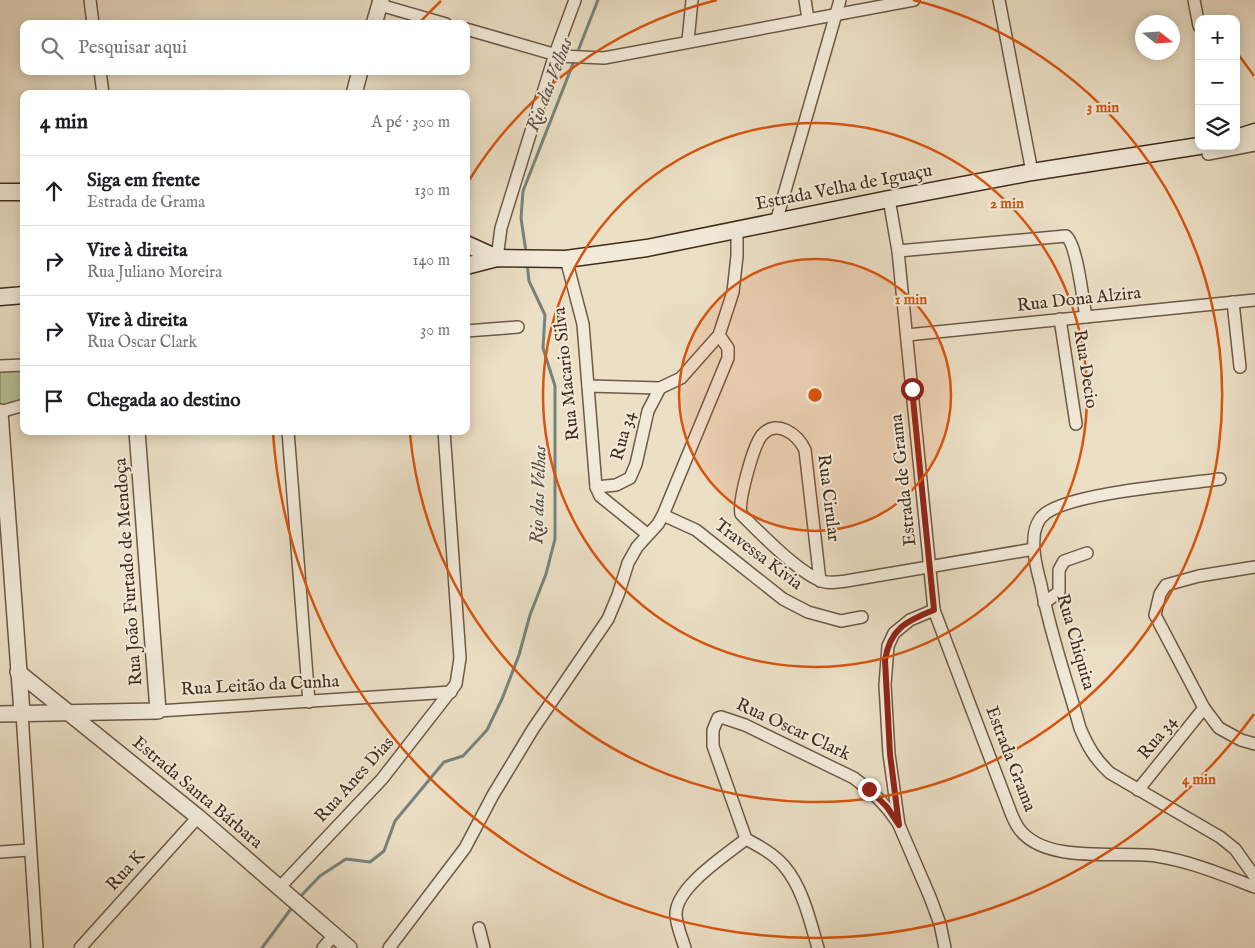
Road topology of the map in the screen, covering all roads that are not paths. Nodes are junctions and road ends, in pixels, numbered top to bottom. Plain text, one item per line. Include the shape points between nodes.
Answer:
1 (90, 0) edge
2 (575, 0) edge
3 (692, 0) edge
4 (805, 0) edge
5 (840, 0) edge
6 (914, 0) edge
7 (998, 0) edge
8 (1194, 0) edge
9 (380, 3) edge
10 (836, 15) junction
11 (1197, 15) edge
12 (808, 19) junction
13 (92, 20) edge
14 (375, 20) edge
15 (433, 20) edge
16 (470, 31) edge
17 (688, 41) junction
18 (557, 55) junction
19 (101, 75) edge
20 (359, 75) edge
21 (102, 90) edge
22 (355, 90) edge
23 (1255, 132) edge
24 (1240, 137) edge
25 (1255, 145) edge
26 (1240, 146) edge
27 (1204, 150) edge
28 (1032, 172) junction
29 (0, 192) edge
30 (20, 192) edge
31 (890, 199) junction
32 (776, 222) junction
33 (737, 229) junction
34 (470, 245) edge
35 (898, 251) junction
36 (504, 258) junction
37 (566, 259) junction
38 (470, 265) edge
39 (20, 295) edge
40 (0, 297) edge
41 (1255, 300) edge
42 (1232, 302) junction
43 (1086, 317) junction
44 (1060, 319) junction
45 (518, 327) dead end
46 (470, 330) edge
47 (719, 335) junction
48 (907, 335) junction
49 (20, 365) edge
50 (0, 366) edge
51 (1240, 367) dead end
52 (588, 386) junction
53 (660, 388) junction
54 (20, 406) edge
55 (0, 412) edge
56 (1076, 424) dead end
57 (137, 435) edge
58 (288, 435) edge
59 (444, 435) edge
60 (1220, 479) dead end
61 (596, 487) junction
62 (663, 515) junction
63 (647, 534) junction
64 (1034, 549) junction
65 (1087, 553) dead end
66 (930, 568) junction
67 (1255, 568) edge
68 (820, 581) junction
69 (1044, 603) junction
70 (934, 610) junction
71 (862, 617) dead end
72 (18, 672) junction
73 (451, 692) junction
74 (309, 702) junction
75 (1204, 708) junction
76 (158, 711) junction
77 (22, 713) junction
78 (71, 713) junction
79 (0, 714) edge
80 (1255, 744) edge
81 (1138, 790) junction
82 (198, 817) junction
83 (899, 825) junction
84 (746, 839) junction
85 (30, 850) junction
86 (0, 852) edge
87 (1255, 877) edge
88 (1255, 887) edge
89 (282, 889) junction
90 (479, 928) dead end
91 (334, 935) junction
92 (37, 948) edge
93 (80, 948) edge
94 (323, 948) edge
95 (349, 948) edge
96 (389, 948) edge
97 (484, 948) edge
98 (685, 948) edge
99 (818, 948) edge
100 (945, 948) edge

1 - 13 street
2 - 18 street
3 - 17 street
4 - 12 street
5 - 10 street
6 - 10 street
7 - 28 street
8 - 11 street
9 - 14 street
9 - 15 street
10 - 12 street
10 - 32 street
12 - 17 street
16 - 18 street
17 - 18 street via 604,58
18 - 36 street via 501,228
19 - 21 street
20 - 22 street
23 - 24 main road
25 - 26 street
27 - 28 main road, Estrada Velha de Iguaçu
28 - 31 main road, Estrada Velha de Iguaçu
29 - 30 main road
31 - 32 main road, Estrada Velha de Iguaçu
31 - 35 street, Estrada de Grama
32 - 33 main road, Estrada Velha de Iguaçu
33 - 37 main road, Estrada Velha de Iguaçu via 647,248
33 - 47 street via 733,292
34 - 36 main road, Estrada Velha de Iguaçu
35 - 43 street via 1066,236 1074,251
35 - 48 street, Estrada de Grama
36 - 37 main road, Estrada Velha de Iguaçu
36 - 38 main road, Estrada Velha de Iguaçu
37 - 52 street, Rua Macario Silva via 583,324
39 - 40 main road
41 - 42 street, Rua Dona Alzira
42 - 43 street, Rua Dona Alzira
42 - 51 street
43 - 44 street, Rua Dona Alzira
44 - 48 street, Rua Dona Alzira
44 - 56 street, Rua Decio
45 - 46 street
47 - 53 street, Rua 34 via 681,378
47 - 62 street via 728,348 728,358
48 - 66 street, Estrada de Grama
49 - 50 street
52 - 53 street, Rua 34
52 - 61 street, Rua Macario Silva
53 - 61 street, Rua 34 via 648,411 630,478 625,483
54 - 55 street
55 - 72 street
57 - 76 street, Rua João Furtado de Mendoça
58 - 74 street
59 - 73 street via 460,658 456,684
60 - 64 street, Rua Chiquita via 1102,495 1065,504 1046,513 1038,521
61 - 63 street via 600,496
62 - 63 street
62 - 71 street, Travessa Kivia via 696,530 783,599 808,612 841,621
63 - 96 street via 628,563 608,619 533,730 465,848
64 - 66 street
64 - 69 street, Rua Chiquita
65 - 69 street via 1064,561 1058,570 1059,592
66 - 68 street via 830,583
66 - 70 street, Estrada de Grama
67 - 75 street via 1199,576 1166,585 1160,594 1155,615
68 - 68 street, Rua Cirular via 805,450 794,434 775,428 766,431 758,440 740,498 741,514
69 - 81 street, Rua Chiquita via 1088,748 1110,773
70 - 83 street via 910,620 894,633 885,660 890,754
70 - 88 street, Estrada Grama via 1010,813 1027,837 1060,851 1156,856 1184,862
72 - 77 street
72 - 78 street, Estrada Santa Bárbara
73 - 74 street, Rua Leitão da Cunha
73 - 89 street, Rua Anes Dias via 382,779
74 - 76 street, Rua Leitão da Cunha
75 - 80 street via 1219,728
75 - 81 street, Rua 34
76 - 78 street, Rua Leitão da Cunha
77 - 78 street, Rua Leitão da Cunha
77 - 79 street, Rua Leitão da Cunha
77 - 85 street
78 - 82 street, Estrada Santa Bárbara
81 - 87 street, Rua Chiquita via 1220,837 1235,849
82 - 89 street, Estrada Santa Bárbara
82 - 93 street, Rua K
83 - 84 street, Rua Oscar Clark via 887,807 854,778 722,717 718,718 713,730 713,746
83 - 100 street via 930,897
84 - 98 street via 693,882 680,898 676,915
84 - 99 street via 784,866 798,889
85 - 86 street
85 - 92 street
89 - 91 street, Estrada Santa Bárbara
90 - 97 street
91 - 94 street
91 - 95 street, Estrada Santa Bárbara

